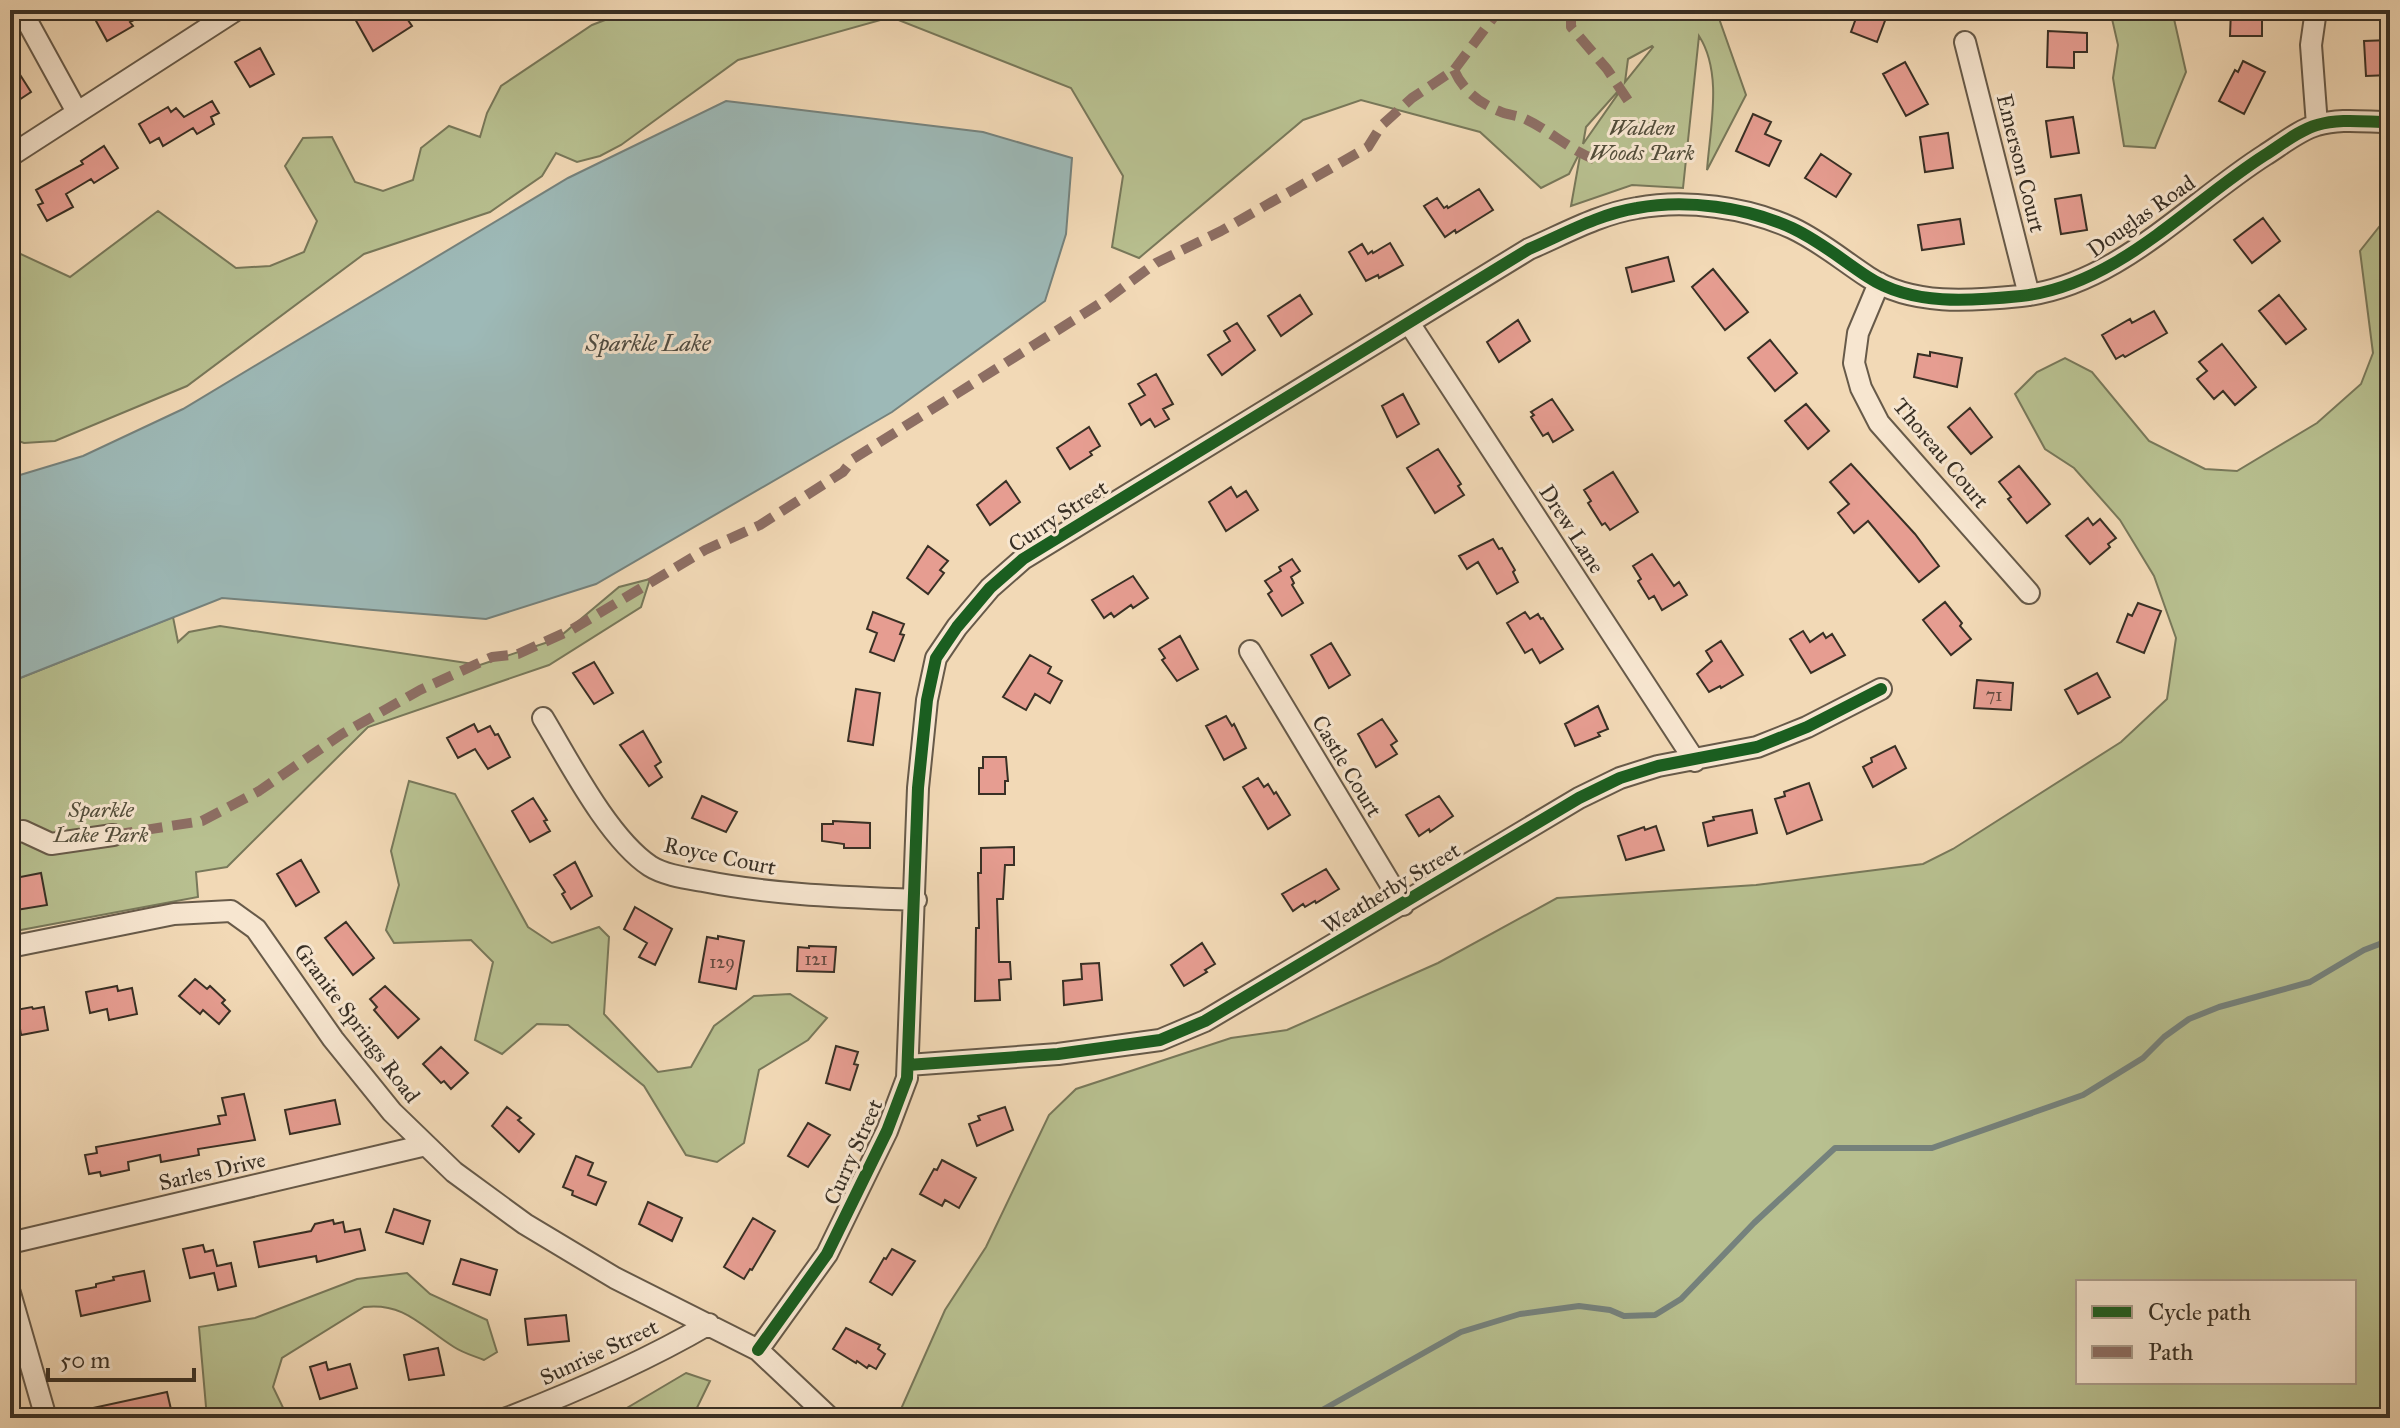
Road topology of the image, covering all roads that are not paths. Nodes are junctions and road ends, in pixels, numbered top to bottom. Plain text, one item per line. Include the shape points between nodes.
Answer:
1 (21, 10) edge
2 (236, 10) edge
3 (2316, 10) edge
4 (1965, 42) dead end
5 (77, 112) junction
6 (2390, 122) edge
7 (2317, 125) junction
8 (10, 156) edge
9 (1879, 283) junction
10 (2029, 295) junction
11 (1409, 323) junction
12 (2029, 593) dead end
13 (1250, 651) dead end
14 (1881, 689) dead end
15 (543, 718) dead end
16 (1695, 761) junction
17 (10, 833) edge
18 (113, 835) dead end
19 (916, 900) junction
20 (1403, 905) junction
21 (10, 947) edge
22 (908, 1065) junction
23 (426, 1145) junction
24 (10, 1243) edge
25 (10, 1293) edge
26 (709, 1324) junction
27 (758, 1350) junction
28 (46, 1418) edge
29 (507, 1418) edge
30 (830, 1418) edge

1 - 5 street
2 - 5 street
3 - 7 street via 2311,45
4 - 10 street, Emerson Court
5 - 8 street
6 - 7 street
7 - 10 street, Douglas Road via 2228,178 2144,244 2061,289
9 - 10 street, Douglas Road via 1896,292 1970,301
9 - 11 street, Curry Street via 1826,245 1748,213 1677,205 1637,208 1596,219 1529,249
9 - 12 street, Thoreau Court via 1858,333 1854,363 1861,388 1879,423
11 - 16 street, Drew Lane
11 - 19 street, Curry Street via 1023,559 957,627 936,658 927,700 918,788
13 - 20 street, Castle Court
14 - 16 street, Weatherby Street via 1757,747
15 - 19 street, Royce Court via 590,799 651,866 747,890
16 - 20 street, Weatherby Street via 1620,778 1579,798
17 - 18 street via 23,831 51,844
19 - 22 street, Curry Street
20 - 22 street, Weatherby Street via 1205,1021 1160,1040
21 - 23 street, Granite Springs Road via 174,914 231,911 256,929 333,1039
22 - 27 street, Curry Street via 887,1131 827,1254
23 - 24 street, Sarles Drive
23 - 26 street, Granite Springs Road via 525,1224 615,1278
25 - 28 street
26 - 27 street, Granite Springs Road
26 - 29 street, Sunrise Street via 584,1388
27 - 30 street, Granite Springs Road

